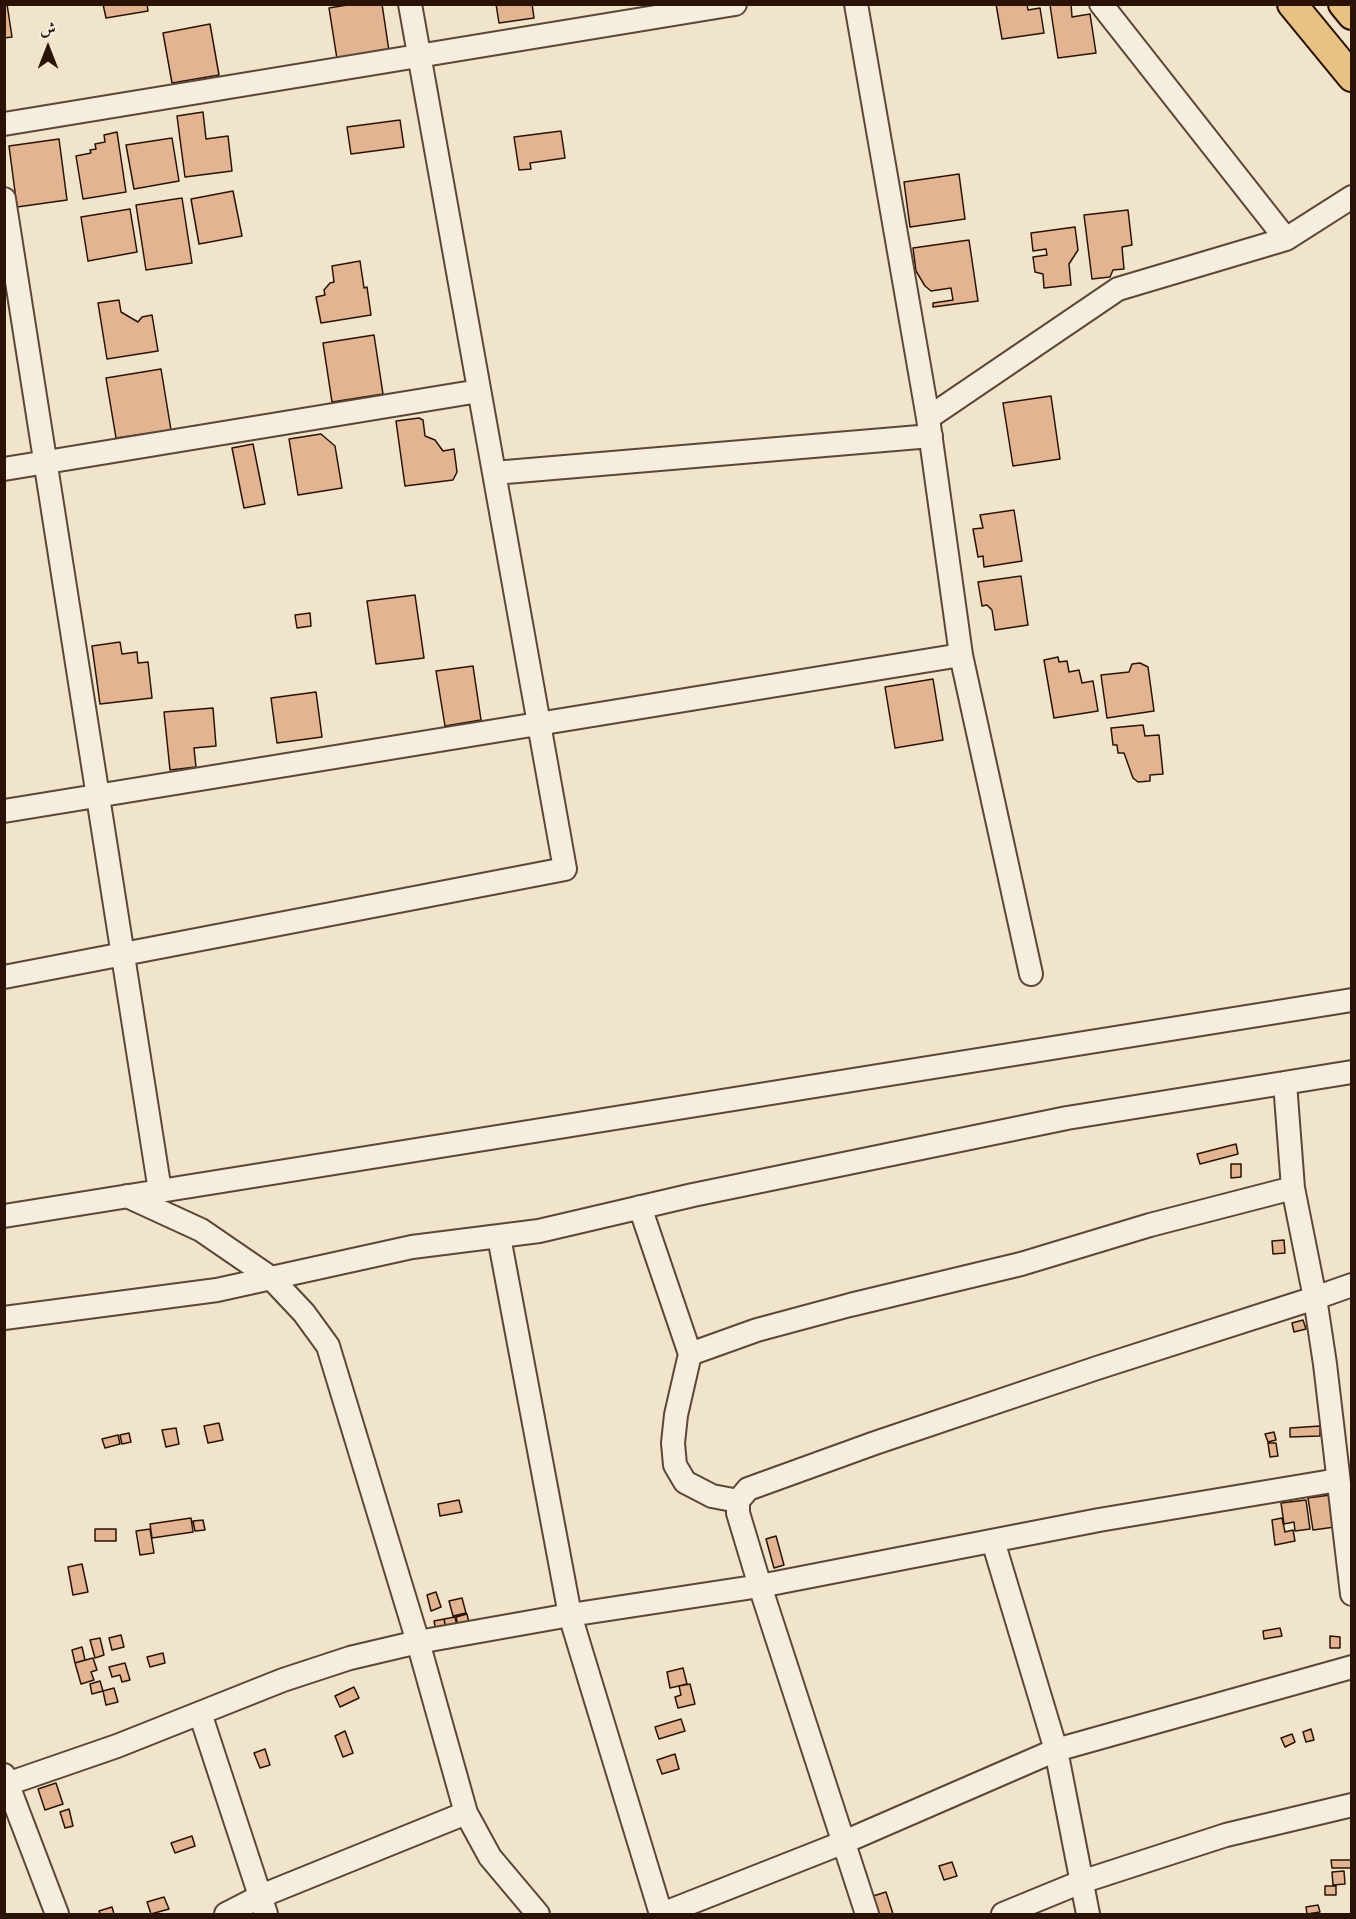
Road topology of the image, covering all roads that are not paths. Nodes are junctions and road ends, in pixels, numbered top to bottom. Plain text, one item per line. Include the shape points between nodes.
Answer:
1 (410, 4) edge
2 (735, 4) edge
3 (856, 4) edge
4 (1101, 4) edge
5 (1292, 4) edge
6 (1343, 4) edge
7 (1352, 15) edge
8 (419, 56) junction
9 (1352, 77) edge
10 (4, 124) edge
11 (1352, 197) edge
12 (4, 199) edge
13 (1286, 239) junction
14 (479, 391) junction
15 (929, 427) junction
16 (46, 462) junction
17 (4, 469) edge
18 (494, 473) junction
19 (961, 655) junction
20 (539, 724) junction
21 (98, 796) junction
22 (4, 811) edge
23 (123, 954) junction
24 (1031, 974) dead end
25 (4, 977) edge
26 (1352, 1000) edge
27 (1352, 1072) edge
28 (1285, 1083) junction
29 (1293, 1188) junction
30 (160, 1191) junction
31 (128, 1196) junction
32 (640, 1207) junction
33 (4, 1215) edge
34 (499, 1236) junction
35 (271, 1278) junction
36 (1352, 1285) edge
37 (1315, 1298) junction
38 (4, 1318) edge
39 (690, 1354) junction
40 (1338, 1480) junction
41 (738, 1501) junction
42 (993, 1541) junction
43 (760, 1586) junction
44 (1352, 1594) edge
45 (570, 1615) junction
46 (418, 1642) junction
47 (1352, 1667) edge
48 (200, 1713) junction
49 (1056, 1750) junction
50 (5, 1781) edge
51 (1352, 1804) edge
52 (466, 1813) junction
53 (842, 1843) junction
54 (1081, 1882) junction
55 (263, 1905) edge
56 (57, 1914) edge
57 (226, 1914) edge
58 (538, 1914) edge
59 (662, 1914) edge
60 (867, 1914) edge
61 (1003, 1914) edge
62 (1088, 1914) edge

1 - 8 street
2 - 8 street
3 - 15 street
4 - 13 street
5 - 9 main road
6 - 7 main road
8 - 10 street
8 - 14 street
11 - 13 street
12 - 16 street
13 - 15 street via 1118,289
14 - 16 street
14 - 18 street
15 - 18 street
15 - 19 street
16 - 17 street
16 - 21 street
18 - 20 street
19 - 20 street
19 - 24 street
20 - 21 street
20 - 23 street via 565,869
21 - 22 street
21 - 23 street
23 - 25 street
23 - 30 street
26 - 30 street
27 - 28 street
28 - 29 street
28 - 32 street via 1067,1118
29 - 37 street
29 - 39 street via 757,1330
30 - 31 street
31 - 33 street
31 - 35 street via 201,1230
32 - 34 street via 539,1231
32 - 39 street
34 - 35 street via 412,1247
34 - 45 street
35 - 38 street via 217,1290
35 - 46 street via 328,1346
36 - 37 street
37 - 40 street
37 - 41 street via 875,1443 748,1489
39 - 41 street via 676,1415 675,1465 684,1482 712,1496
40 - 42 street
40 - 44 street
41 - 43 street via 738,1513
42 - 43 street
42 - 49 street
43 - 45 street
43 - 53 street
45 - 46 street
45 - 59 street
46 - 48 street via 350,1658
46 - 52 street
47 - 49 street
48 - 50 street via 117,1746
48 - 55 street
49 - 53 street
49 - 54 street
50 - 56 street
51 - 54 street via 1226,1835
52 - 55 street
52 - 58 street via 490,1857
53 - 59 street
53 - 60 street
54 - 61 street
54 - 62 street
55 - 57 street

